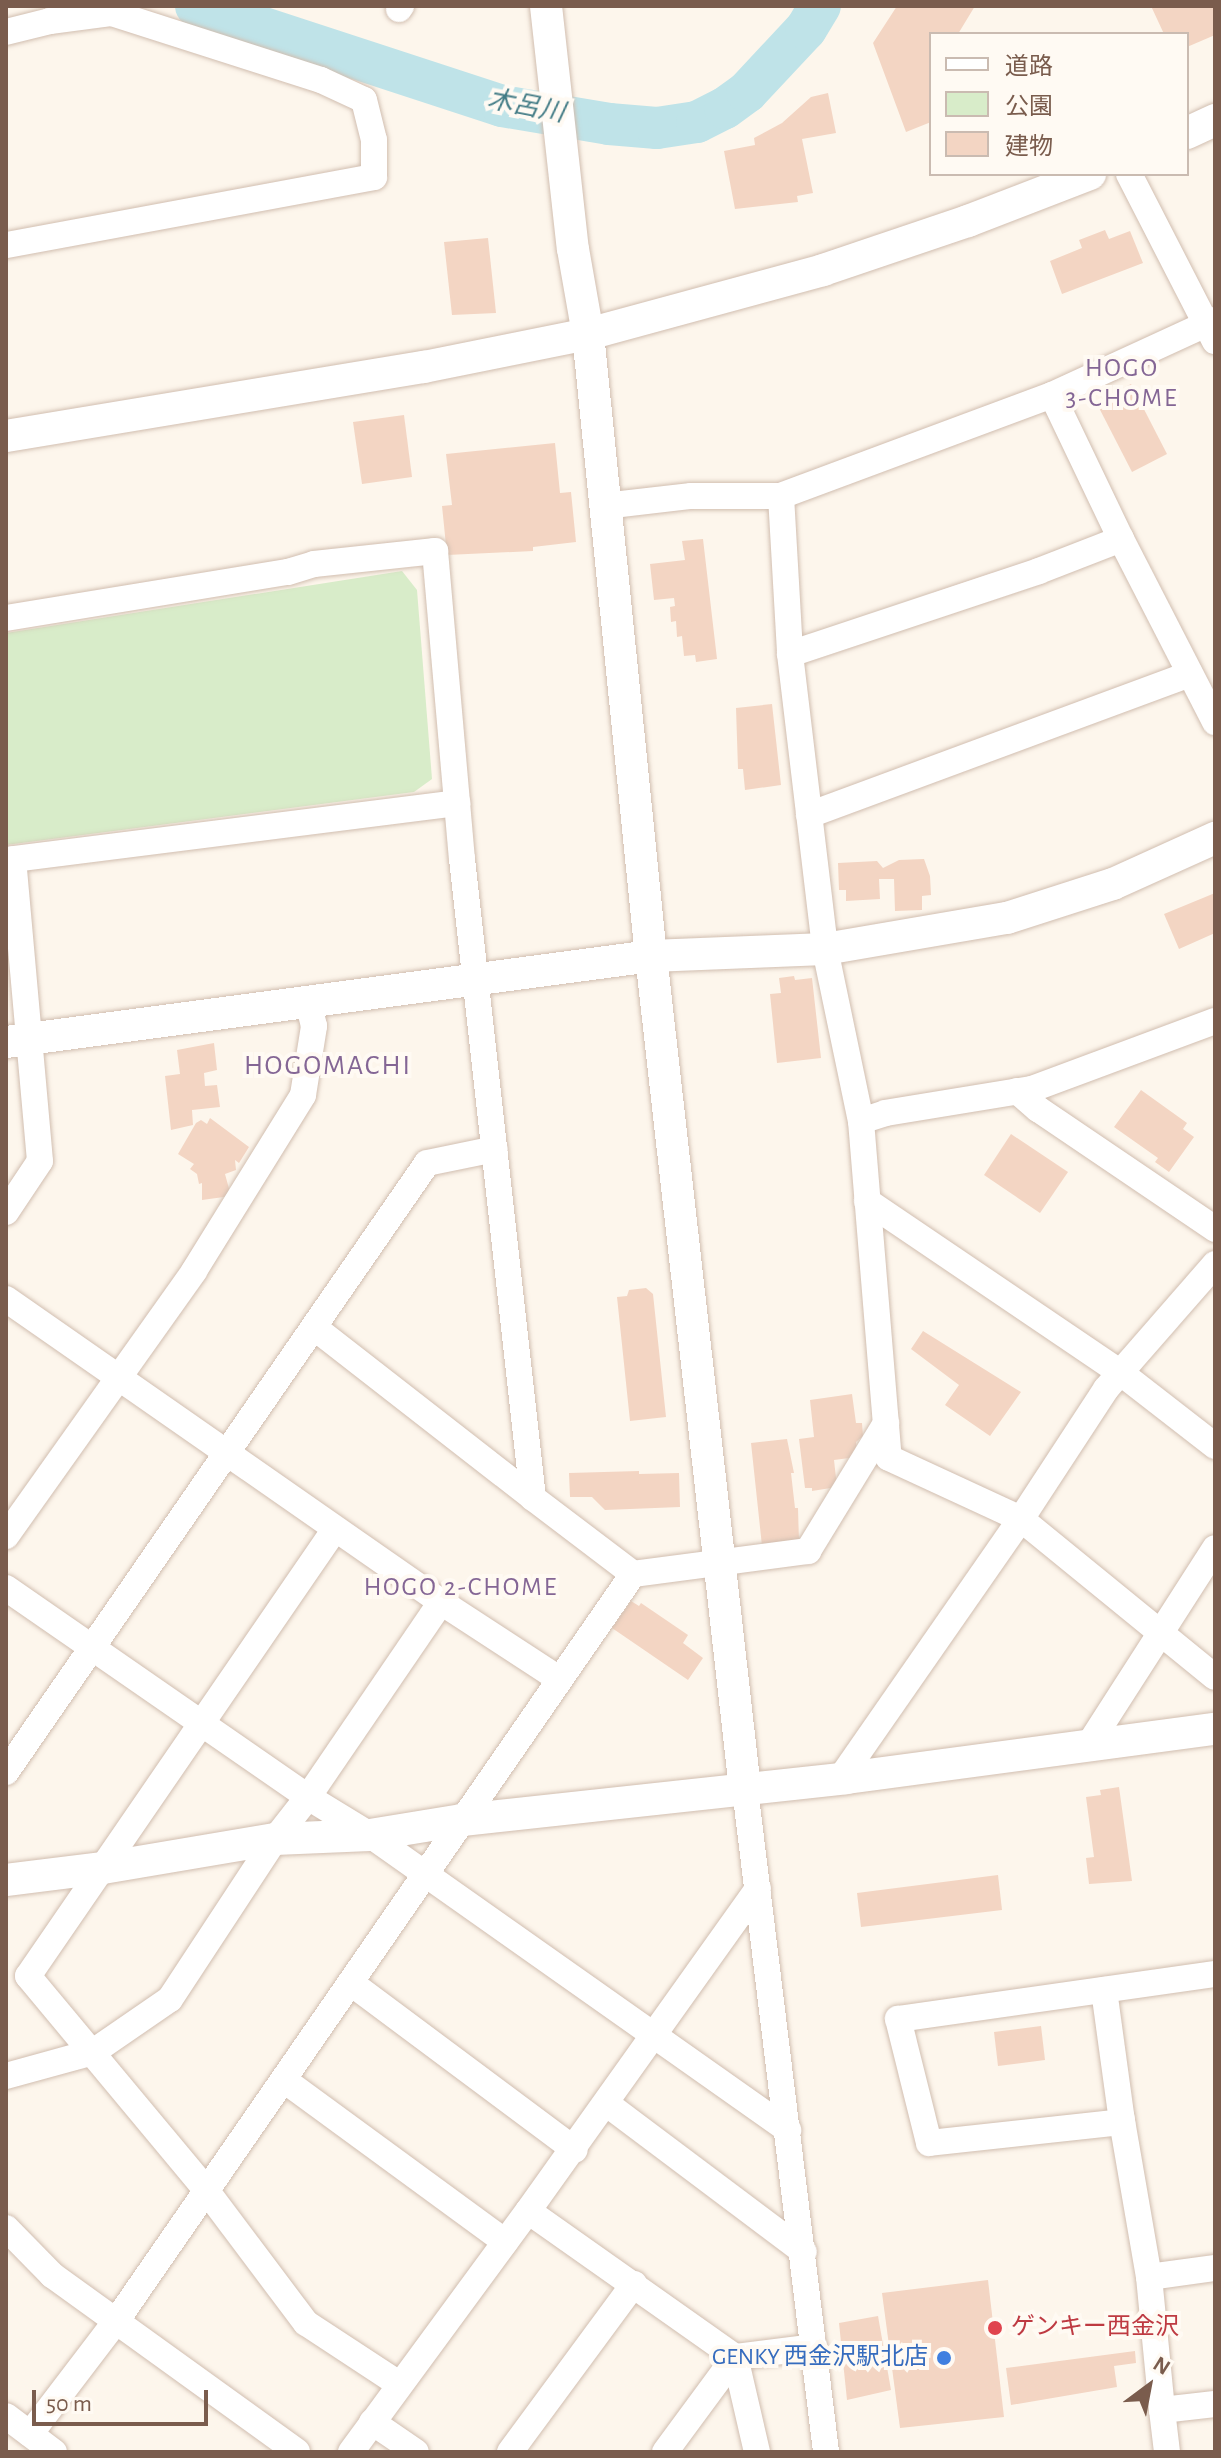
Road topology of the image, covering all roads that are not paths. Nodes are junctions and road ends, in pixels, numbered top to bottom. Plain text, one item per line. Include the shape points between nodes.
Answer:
1 (546, 6) edge
2 (6, 32) edge
3 (1215, 120) edge
4 (1189, 132) edge
5 (1085, 176) edge
6 (1130, 176) edge
7 (6, 245) edge
8 (1212, 328) edge
9 (588, 334) junction
10 (1052, 395) junction
11 (6, 436) edge
12 (781, 496) junction
13 (604, 506) junction
14 (1121, 539) junction
15 (6, 618) edge
16 (790, 654) junction
17 (1190, 674) junction
18 (1215, 722) edge
19 (457, 803) junction
20 (809, 815) junction
21 (1215, 838) edge
22 (9, 860) edge
23 (825, 949) junction
24 (651, 956) junction
25 (475, 979) junction
26 (308, 1002) junction
27 (1215, 1021) edge
28 (19, 1040) edge
29 (1017, 1091) junction
30 (861, 1121) junction
31 (495, 1149) junction
32 (867, 1201) junction
33 (6, 1212) edge
34 (1215, 1229) edge
35 (1215, 1264) edge
36 (6, 1299) edge
37 (315, 1328) junction
38 (1121, 1373) junction
39 (121, 1377) junction
40 (886, 1423) junction
41 (1215, 1446) edge
42 (224, 1452) junction
43 (533, 1498) junction
44 (1021, 1519) junction
45 (335, 1529) junction
46 (6, 1536) edge
47 (1215, 1548) edge
48 (721, 1565) junction
49 (633, 1574) junction
50 (6, 1588) edge
51 (441, 1602) junction
52 (1159, 1634) junction
53 (90, 1646) junction
54 (1215, 1677) edge
55 (559, 1679) junction
56 (200, 1722) junction
57 (1215, 1729) edge
58 (1088, 1746) junction
59 (6, 1772) edge
60 (840, 1779) junction
61 (745, 1789) junction
62 (308, 1797) junction
63 (462, 1820) junction
64 (370, 1835) junction
65 (275, 1839) junction
66 (103, 1868) junction
67 (423, 1874) junction
68 (6, 1880) edge
69 (758, 1889) junction
70 (1215, 1974) edge
71 (351, 1983) junction
72 (1104, 1990) junction
73 (656, 2036) junction
74 (93, 2052) junction
75 (6, 2076) edge
76 (284, 2080) junction
77 (607, 2104) junction
78 (1121, 2115) junction
79 (788, 2130) junction
80 (575, 2150) junction
81 (206, 2190) junction
82 (528, 2211) junction
83 (6, 2228) edge
84 (505, 2242) junction
85 (804, 2252) junction
86 (1215, 2268) edge
87 (1149, 2277) junction
88 (634, 2284) junction
89 (117, 2320) junction
90 (814, 2347) junction
91 (735, 2357) junction
92 (399, 2384) junction
93 (1215, 2404) edge
94 (1162, 2410) junction
95 (6, 2416) edge
96 (372, 2422) junction
97 (30, 2434) junction
98 (54, 2452) edge
99 (297, 2452) edge
100 (351, 2452) edge
101 (416, 2452) edge
102 (510, 2452) edge
103 (665, 2452) edge
104 (757, 2452) edge
105 (826, 2452) edge
106 (1167, 2452) edge

1 - 9 street
2 - 7 street via 112,13 321,80 364,100 374,140 374,177
3 - 4 street
5 - 9 street via 823,270
6 - 8 street
8 - 10 street
9 - 11 street via 424,367
9 - 13 street
10 - 12 street
10 - 14 street
12 - 13 street via 691,496
12 - 16 street
13 - 24 street
14 - 16 street
14 - 17 street
15 - 19 street via 314,564 435,551
16 - 20 street
17 - 18 street
17 - 20 street
19 - 22 street
19 - 25 street
20 - 23 street
21 - 23 street via 1113,884 1007,918
22 - 28 street via 23,989
23 - 24 street
23 - 30 street
24 - 25 street
24 - 48 street
25 - 26 street
25 - 31 street
26 - 28 street
26 - 39 street via 314,1026 303,1095
27 - 29 street
28 - 33 street via 40,1161
29 - 30 street
29 - 34 street
30 - 32 street
31 - 37 street via 427,1163
31 - 43 street
32 - 38 street
32 - 40 street
35 - 38 street
36 - 39 street
37 - 42 street
37 - 43 street
38 - 41 street
38 - 44 street
39 - 42 street
39 - 46 street
40 - 44 street via 889,1458
40 - 48 street via 808,1551
42 - 45 street
42 - 53 street
43 - 49 street
44 - 52 street
44 - 60 street
45 - 51 street
45 - 56 street
47 - 52 street
48 - 49 street
48 - 61 street
49 - 55 street
50 - 53 street
51 - 55 street
51 - 62 street
52 - 54 street
52 - 58 street
53 - 56 street
53 - 59 street
55 - 63 street
56 - 62 street
56 - 66 street
57 - 58 street
58 - 60 street
60 - 61 street
61 - 63 street
61 - 69 street
62 - 64 street
62 - 65 street
63 - 64 street
63 - 67 street
64 - 65 street
64 - 67 street
65 - 66 street
65 - 74 street via 170,1999
66 - 68 street
66 - 74 street via 28,1976
67 - 71 street
67 - 73 street
69 - 73 street
69 - 79 street
70 - 72 street
71 - 76 street
71 - 80 street
72 - 78 street
72 - 78 street via 898,2019 929,2143 1122,2122
73 - 77 street
73 - 79 street
74 - 75 street
74 - 81 street
76 - 81 street
76 - 84 street
77 - 80 street
77 - 85 street
78 - 87 street
79 - 85 street
80 - 82 street
81 - 89 street
81 - 92 street via 306,2323
82 - 84 street
82 - 88 street
83 - 89 street via 52,2275
84 - 92 street
85 - 90 street
86 - 87 street
87 - 94 street
88 - 91 street
88 - 102 street
89 - 97 street
89 - 99 street
90 - 91 street
90 - 105 street
91 - 103 street
91 - 104 street
92 - 96 street
93 - 94 street
94 - 106 street
95 - 97 street
96 - 100 street
96 - 101 street
97 - 98 street

